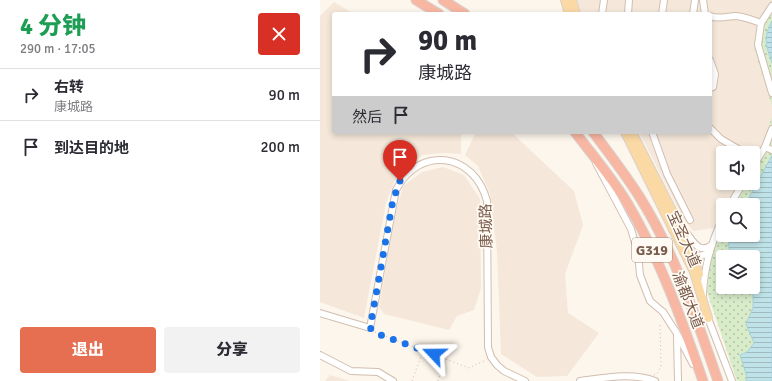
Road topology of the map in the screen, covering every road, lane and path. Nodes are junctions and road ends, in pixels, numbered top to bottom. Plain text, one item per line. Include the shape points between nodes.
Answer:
1 (416, 0) edge
2 (443, 0) edge
3 (565, 0) edge
4 (572, 0) edge
5 (604, 0) edge
6 (629, 0) edge
7 (664, 0) edge
8 (695, 0) edge
9 (703, 0) edge
10 (772, 6) edge
11 (436, 12) edge
12 (461, 12) edge
13 (568, 12) edge
14 (575, 12) edge
15 (602, 12) edge
16 (628, 12) edge
17 (662, 12) edge
18 (693, 12) edge
19 (705, 12) edge
20 (712, 17) edge
21 (761, 23) junction
22 (712, 65) edge
23 (712, 87) edge
24 (772, 93) edge
25 (772, 129) edge
26 (712, 130) edge
27 (577, 134) edge
28 (594, 134) edge
29 (626, 134) edge
30 (633, 134) edge
31 (653, 134) edge
32 (734, 146) edge
33 (765, 147) junction
34 (772, 150) edge
35 (760, 153) edge
36 (592, 154) junction
37 (690, 220) dead end
38 (680, 226) junction
39 (716, 235) edge
40 (712, 245) junction
41 (683, 248) junction
42 (710, 252) junction
43 (693, 255) junction
44 (703, 295) junction
45 (320, 313) edge
46 (708, 318) junction
47 (660, 322) dead end
48 (370, 328) junction
49 (676, 332) junction
50 (423, 350) junction
51 (320, 355) edge
52 (491, 357) junction
53 (445, 358) junction
54 (643, 377) junction
55 (717, 379) edge
56 (393, 381) edge
57 (412, 381) edge
58 (438, 381) edge
59 (525, 381) edge
60 (580, 381) edge
61 (655, 381) edge
62 (678, 381) edge
63 (702, 381) edge
64 (732, 381) edge

1 - 11 highway
2 - 12 highway
3 - 13 main road
4 - 14 main road
5 - 15 street
6 - 16 street
7 - 17 street
8 - 18 street
9 - 19 street
10 - 21 street
20 - 21 street via 736,16
21 - 24 street via 758,45
22 - 23 street via 716,74
25 - 33 street
26 - 32 street
27 - 36 highway, 渝都大道 / G319
28 - 55 highway, 渝都大道 / G319 via 639,197 657,229 691,303
29 - 41 main road, 宝圣大道
30 - 38 main road, 宝圣大道
31 - 37 street via 667,174
33 - 34 street
33 - 35 street
36 - 49 street via 631,229 638,253 640,275 650,301 663,312
36 - 63 highway, 渝都大道 / G319 via 628,205 647,239 679,313
38 - 40 street via 700,249
38 - 43 main road, 宝圣大道
39 - 40 street
40 - 42 street
41 - 43 street
41 - 46 main road, 宝圣大道 via 694,272
42 - 43 street via 706,255
42 - 44 street
43 - 44 main road, 宝圣大道 via 699,270
44 - 46 main road, 宝圣大道
45 - 48 street
46 - 64 street
47 - 54 path via 661,366 657,374
48 - 50 path via 381,335
48 - 52 street, 康城路 via 396,190 407,174 423,164 438,160 455,162 476,176 486,201 486,334
49 - 62 street
49 - 63 street
50 - 53 path
50 - 57 path
51 - 56 street via 351,371 378,372
52 - 53 path via 469,368
52 - 59 street via 504,371
53 - 58 path
54 - 60 street
54 - 61 street

